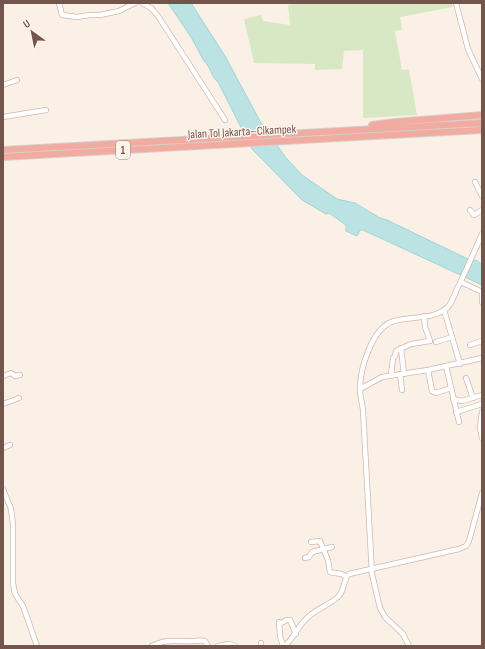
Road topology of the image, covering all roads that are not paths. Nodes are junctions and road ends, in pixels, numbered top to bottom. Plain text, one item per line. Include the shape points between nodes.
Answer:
1 (59, 3) edge
2 (135, 3) edge
3 (142, 3) edge
4 (456, 3) edge
5 (482, 79) edge
6 (17, 80) dead end
7 (3, 85) edge
8 (46, 110) dead end
9 (482, 115) edge
10 (3, 117) edge
11 (225, 120) dead end
12 (482, 123) edge
13 (482, 130) edge
14 (329, 131) junction
15 (3, 150) edge
16 (3, 157) edge
17 (475, 182) dead end
18 (482, 196) edge
19 (470, 210) dead end
20 (482, 210) edge
21 (482, 234) edge
22 (462, 280) junction
23 (482, 292) edge
24 (482, 302) edge
25 (444, 310) junction
26 (424, 316) junction
27 (452, 337) junction
28 (482, 341) edge
29 (436, 342) dead end
30 (470, 345) dead end
31 (401, 348) junction
32 (482, 358) edge
33 (460, 364) junction
34 (446, 366) junction
35 (428, 370) junction
36 (402, 374) junction
37 (20, 375) dead end
38 (391, 375) junction
39 (3, 376) edge
40 (466, 378) dead end
41 (451, 388) junction
42 (360, 390) junction
43 (402, 390) dead end
44 (482, 396) edge
45 (19, 398) dead end
46 (473, 398) junction
47 (453, 399) junction
48 (3, 404) edge
49 (482, 404) edge
50 (456, 412) junction
51 (482, 412) edge
52 (459, 422) dead end
53 (482, 438) edge
54 (10, 445) dead end
55 (3, 448) edge
56 (3, 489) edge
57 (482, 493) edge
58 (311, 542) dead end
59 (332, 548) dead end
60 (324, 549) junction
61 (305, 558) dead end
62 (372, 568) junction
63 (346, 577) junction
64 (296, 634) junction
65 (37, 646) edge
66 (152, 646) edge
67 (208, 646) edge
68 (218, 646) edge
69 (235, 646) edge
70 (284, 646) edge
71 (409, 646) edge

1 - 2 street via 62,15 77,17 119,11
3 - 11 street via 158,16
4 - 5 street via 468,49
6 - 7 street
8 - 10 street
9 - 14 highway
12 - 14 highway, Jalan Tol Jakarta–Cikampek / 1
13 - 16 highway, Jalan Tol Jakarta–Cikampek / 1
14 - 15 highway, Jalan Tol Jakarta–Cikampek / 1
17 - 18 street
19 - 20 street via 474,215
21 - 22 street
22 - 23 street
22 - 25 street
23 - 24 street
25 - 26 street
25 - 27 street
26 - 31 street via 430,340
26 - 42 street via 393,321 379,330 365,363
27 - 29 street
27 - 33 street
28 - 30 street
31 - 36 street
31 - 38 street via 396,351 393,358
32 - 33 street
33 - 34 street
34 - 35 street
34 - 41 street
35 - 36 street
35 - 41 street via 432,392
36 - 38 street
36 - 43 street
37 - 39 street via 15,376 11,373
38 - 42 street via 382,377
40 - 46 street
41 - 47 street
42 - 62 street
44 - 46 street
45 - 48 street
46 - 47 street
47 - 50 street
49 - 50 street
50 - 52 street
51 - 53 street
54 - 55 street
56 - 65 street via 11,509 13,524 14,590 23,606
57 - 62 street via 466,546
58 - 60 street via 320,541
59 - 60 street
60 - 61 street via 312,552
60 - 63 street via 330,572 340,573
62 - 63 street
62 - 71 street via 380,608 385,617 403,634
63 - 64 street via 341,593 307,618
64 - 70 street
64 - 70 street via 290,620 279,623
66 - 67 street via 168,640 199,640 205,641
68 - 69 street

